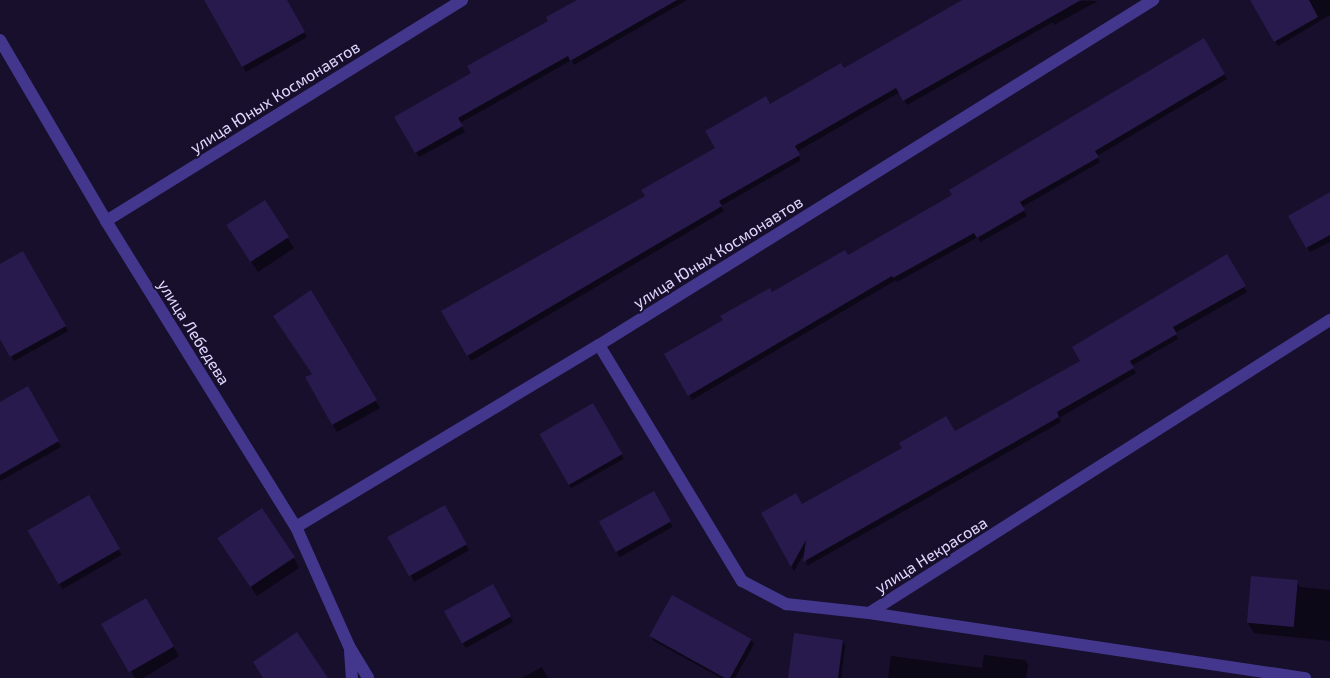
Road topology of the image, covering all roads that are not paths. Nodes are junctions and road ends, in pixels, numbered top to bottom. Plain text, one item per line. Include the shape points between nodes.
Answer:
1 (462, 0) edge
2 (1154, 0) edge
3 (0, 40) edge
4 (106, 221) junction
5 (1330, 320) edge
6 (599, 345) junction
7 (296, 526) junction
8 (869, 613) junction
9 (349, 646) junction
10 (352, 678) edge
11 (368, 678) edge
12 (1304, 678) edge

1 - 4 street, улица Юных Космонавтов
2 - 6 street, улица Юных Космонавтов
3 - 4 street, улица Лебедева
4 - 7 street, улица Лебедева
5 - 8 street, улица Некрасова
6 - 7 street, улица Юных Космонавтов
6 - 8 street via 742,581 786,604
7 - 9 street, улица Лебедева
8 - 12 street, улица Некрасова
9 - 10 street, улица Лебедева
9 - 11 street, улица Лебедева

